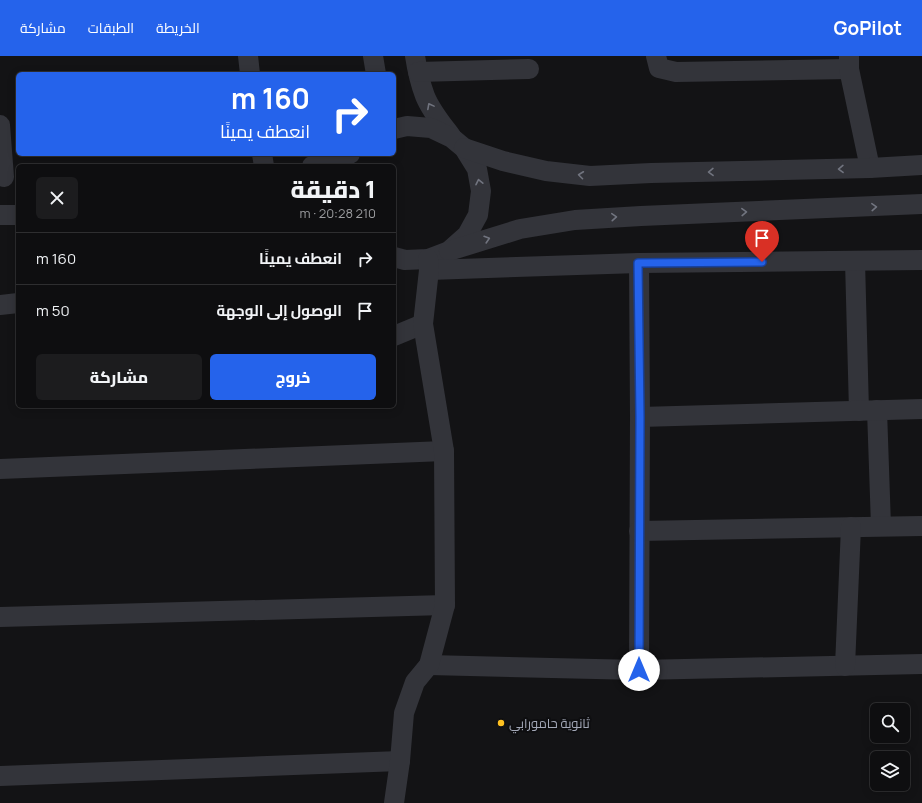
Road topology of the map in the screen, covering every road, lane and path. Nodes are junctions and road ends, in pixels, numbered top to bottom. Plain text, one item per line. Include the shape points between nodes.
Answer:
1 (248, 56) edge
2 (373, 56) edge
3 (656, 56) edge
4 (849, 63) edge
5 (416, 64) edge
6 (529, 69) dead end
7 (250, 72) edge
8 (376, 72) edge
9 (0, 125) edge
10 (396, 129) edge
11 (458, 143) junction
12 (345, 156) edge
13 (319, 164) edge
14 (922, 165) edge
15 (870, 168) junction
16 (7, 177) edge
17 (922, 204) edge
18 (0, 215) edge
19 (16, 215) edge
20 (450, 251) junction
21 (396, 258) edge
22 (922, 260) edge
23 (855, 261) junction
24 (638, 263) junction
25 (428, 265) junction
26 (16, 303) edge
27 (0, 305) edge
28 (423, 324) junction
29 (396, 335) edge
30 (922, 409) edge
31 (868, 411) junction
32 (640, 417) junction
33 (444, 451) junction
34 (0, 469) edge
35 (881, 526) junction
36 (922, 526) edge
37 (851, 527) junction
38 (639, 531) junction
39 (445, 605) junction
40 (0, 617) edge
41 (922, 664) edge
42 (430, 665) junction
43 (845, 666) junction
44 (639, 670) junction
45 (400, 761) junction
46 (0, 776) edge
47 (394, 803) edge

1 - 7 street
2 - 8 street
3 - 4 street via 659,68 676,72
4 - 15 street
5 - 6 street
11 -> 5 street via 434,113 425,97
9 - 16 street
10 - 11 street via 407,126 431,128
15 -> 11 street via 590,176 546,171 504,161
20 -> 11 street via 467,235 478,215 481,192 476,169
12 - 13 street
14 - 15 street
20 -> 17 street via 520,229 575,220
18 - 19 street
20 - 25 street
21 - 25 street
22 - 23 street
23 - 24 street
23 - 31 street
24 - 25 street
24 - 32 street
25 - 28 street
26 - 27 street
28 - 29 street
28 - 33 street
30 - 31 street
31 - 32 street
31 - 35 street
32 - 38 street
33 - 34 street
33 - 39 street
35 - 36 street
35 - 37 street
37 - 38 street
37 - 43 street
38 - 44 street
39 - 40 street
39 - 42 street
41 - 43 street
42 - 44 street
42 - 45 street via 415,682 404,713
43 - 44 street
45 - 46 street
45 - 47 street

